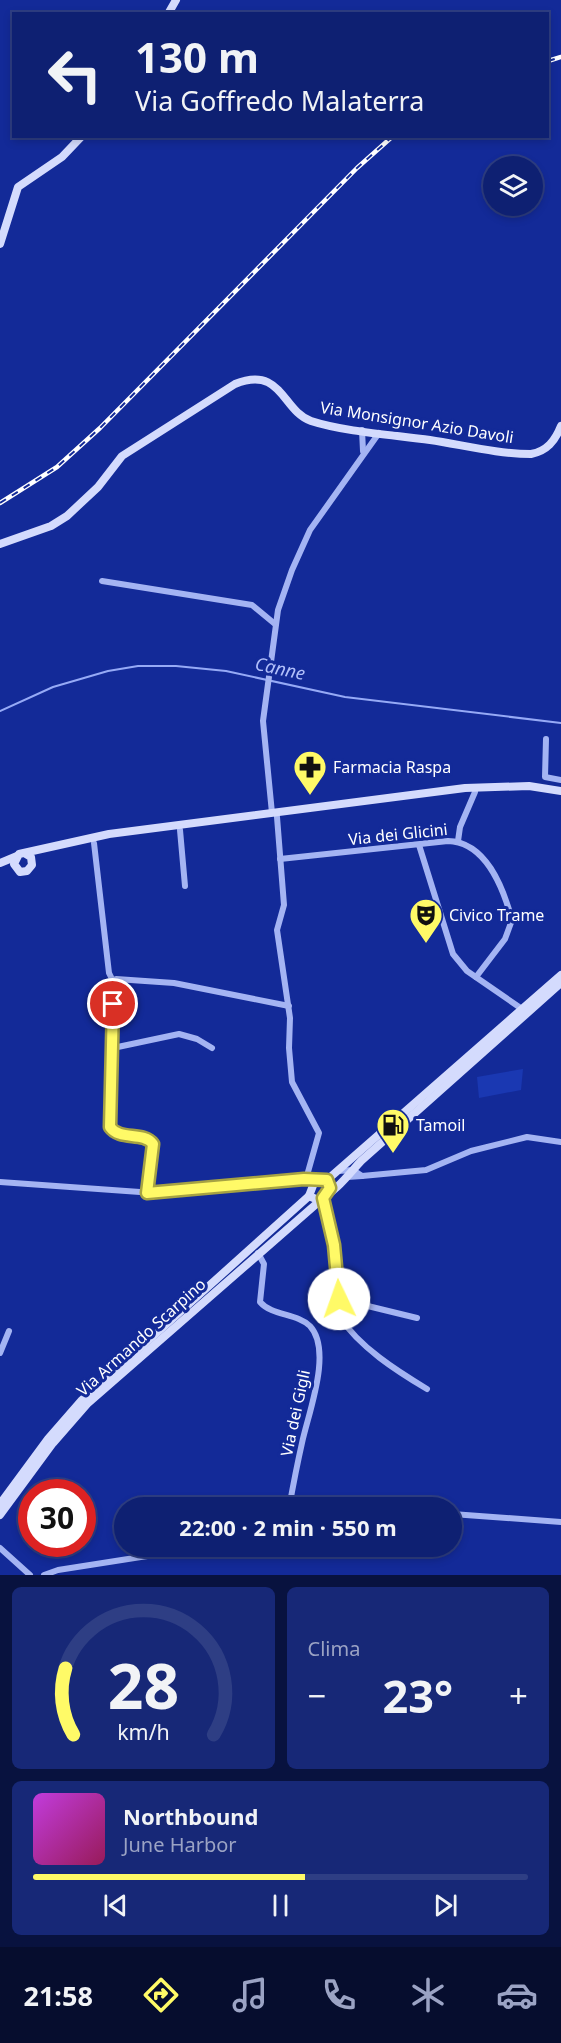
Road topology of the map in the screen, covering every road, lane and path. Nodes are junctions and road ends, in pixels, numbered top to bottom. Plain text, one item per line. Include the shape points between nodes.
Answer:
1 (80, 138) edge
2 (0, 244) edge
3 (561, 426) edge
4 (362, 430) junction
5 (379, 433) junction
6 (558, 437) edge
7 (363, 451) junction
8 (0, 544) edge
9 (102, 581) dead end
10 (275, 624) junction
11 (546, 739) dead end
12 (561, 780) edge
13 (561, 791) edge
14 (476, 792) junction
15 (561, 796) edge
16 (274, 815) junction
17 (180, 830) junction
18 (458, 841) junction
19 (94, 843) junction
20 (419, 845) junction
21 (22, 854) junction
22 (280, 859) junction
23 (33, 863) junction
24 (0, 865) edge
25 (16, 869) junction
26 (185, 886) dead end
27 (561, 975) edge
28 (476, 977) junction
29 (113, 981) junction
30 (561, 983) edge
31 (289, 1006) junction
32 (522, 1009) junction
33 (113, 1048) junction
34 (212, 1048) dead end
35 (561, 1142) edge
36 (353, 1170) junction
37 (337, 1171) junction
38 (362, 1176) junction
39 (347, 1177) junction
40 (306, 1179) junction
41 (293, 1180) junction
42 (317, 1180) junction
43 (327, 1180) junction
44 (0, 1182) edge
45 (310, 1192) junction
46 (147, 1193) junction
47 (323, 1198) junction
48 (258, 1253) junction
49 (339, 1299) junction
50 (417, 1318) dead end
51 (9, 1331) dead end
52 (0, 1353) edge
53 (427, 1389) dead end
54 (291, 1497) edge
55 (0, 1504) edge
56 (0, 1515) edge
57 (462, 1515) edge
58 (561, 1522) edge
59 (0, 1548) edge
60 (148, 1557) edge
61 (56, 1573) edge
62 (30, 1575) edge
63 (44, 1575) edge

1 - 2 street via 62,157 18,187
3 - 6 street, Via Monsignor Azio Davoli
4 - 5 street, Via Monsignor Azio Davoli
4 - 7 street
4 - 8 street, Via Monsignor Azio Davoli via 307,419 280,390 260,380 235,384 122,456 98,487 67,516 51,526
5 - 6 street, Via Monsignor Azio Davoli via 525,454 542,451
5 - 7 street
7 - 10 street via 301,547
9 - 10 street via 252,605
10 - 16 street via 264,702 264,741
11 - 12 street via 544,777
13 - 16 street via 487,786
14 - 15 street via 528,791
14 - 16 street
14 - 18 street via 460,826
16 - 17 street
16 - 21 street via 109,834
16 - 22 street
17 - 19 street
17 - 26 street
18 - 20 street, Via dei Glicini
18 - 28 street, Via dei Glicini via 482,855 512,920 505,939
19 - 23 street via 42,855
19 - 29 street via 109,974
20 - 22 street, Via dei Glicini
20 - 28 street via 453,954
21 - 23 street
21 - 24 street
21 - 25 street via 14,861
22 - 31 street via 284,905 278,930
23 - 25 street via 27,871
24 - 25 street
27 - 32 street
28 - 32 street
29 - 31 street via 174,983
29 - 33 street
30 - 36 street, Via Armando Scarpino
31 - 40 street via 292,1082 319,1133
32 - 37 street
33 - 34 street via 179,1034
33 - 46 street via 110,1127 118,1134 147,1139 153,1144
35 - 38 street via 527,1137 471,1151 426,1170
36 - 37 street
36 - 38 street
36 - 39 street, Via Armando Scarpino
37 - 43 street
38 - 39 street
39 - 47 street, Via Armando Scarpino
40 - 41 street
40 - 42 street
41 - 45 street
41 - 46 street
42 - 43 street
42 - 45 street
43 - 47 street via 330,1188
44 - 46 street
45 - 47 street via 315,1200
45 - 55 street, Via Armando Scarpino via 82,1400
47 - 48 street, Via Armando Scarpino
47 - 49 street via 334,1245
48 - 54 street, Via dei Gigli via 264,1264 260,1302 267,1309 308,1324 319,1351 318,1380
48 - 56 street, Via Armando Scarpino via 87,1404
49 - 50 street
49 - 53 street via 340,1317 353,1333
51 - 52 street
57 - 58 street
59 - 62 street
60 - 61 street
61 - 63 street

